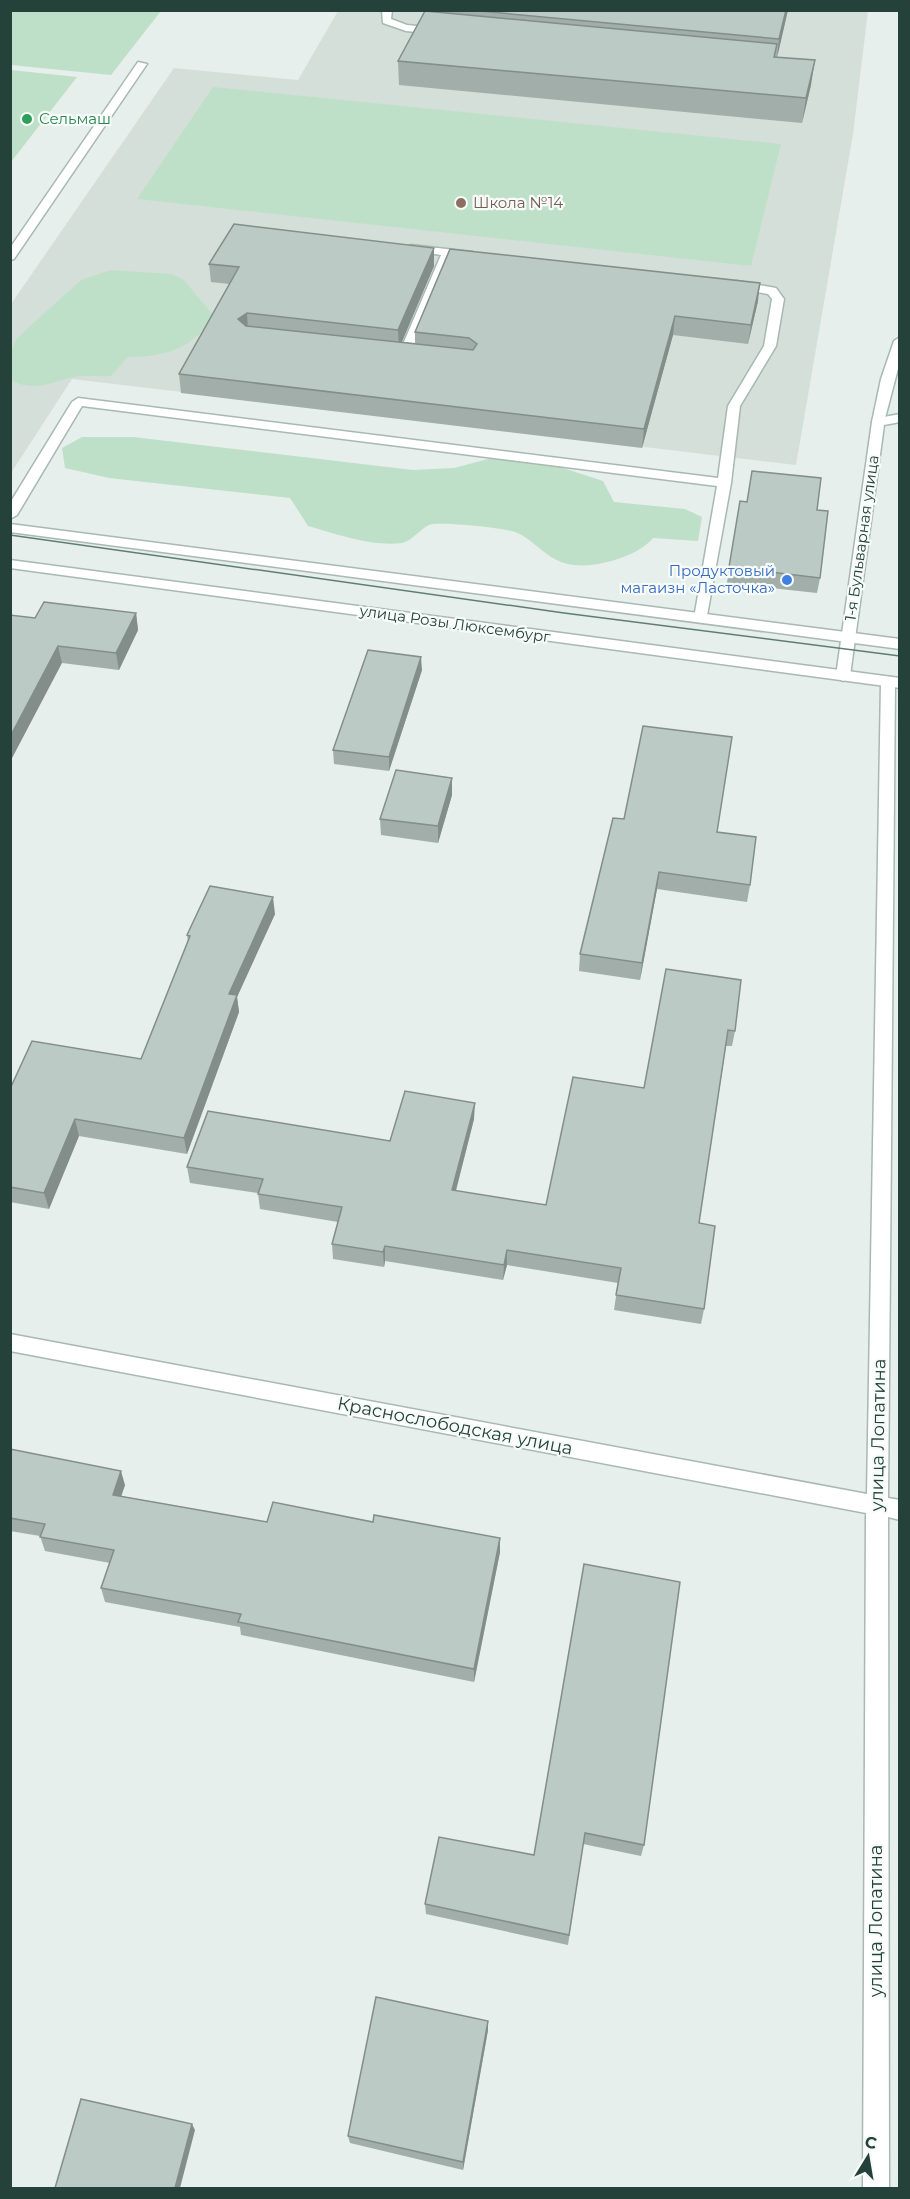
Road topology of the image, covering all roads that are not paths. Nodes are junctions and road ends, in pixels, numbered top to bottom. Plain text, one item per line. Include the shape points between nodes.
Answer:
1 (387, 10) edge
2 (454, 33) edge
3 (142, 64) dead end
4 (392, 246) edge
5 (448, 252) junction
6 (484, 256) edge
7 (10, 257) edge
8 (722, 283) edge
9 (900, 341) edge
10 (404, 356) edge
11 (900, 418) edge
12 (878, 422) junction
13 (724, 483) junction
14 (10, 515) edge
15 (10, 528) edge
16 (10, 564) edge
17 (701, 618) junction
18 (848, 637) junction
19 (900, 644) edge
20 (843, 676) junction
21 (894, 683) edge
22 (10, 1342) edge
23 (877, 1506) junction
24 (900, 1510) edge
25 (876, 2188) edge

1 - 2 street via 386,21 394,26
3 - 7 street
4 - 5 street
5 - 6 street
5 - 10 street
8 - 13 street via 772,291 778,299 770,346 734,406
9 - 12 street, 1-я Бульварная улица via 886,380
11 - 12 street
12 - 18 street, 1-я Бульварная улица
13 - 14 street via 78,402
13 - 17 street
15 - 17 street
16 - 20 street, улица Розы Люксембург
17 - 18 street
18 - 19 street
18 - 20 street, 1-я Бульварная улица
20 - 21 street, улица Розы Люксембург
21 - 23 street, улица Лопатина
22 - 23 street, Краснослободская улица
23 - 24 street, Краснослободская улица
23 - 25 street, улица Лопатина

